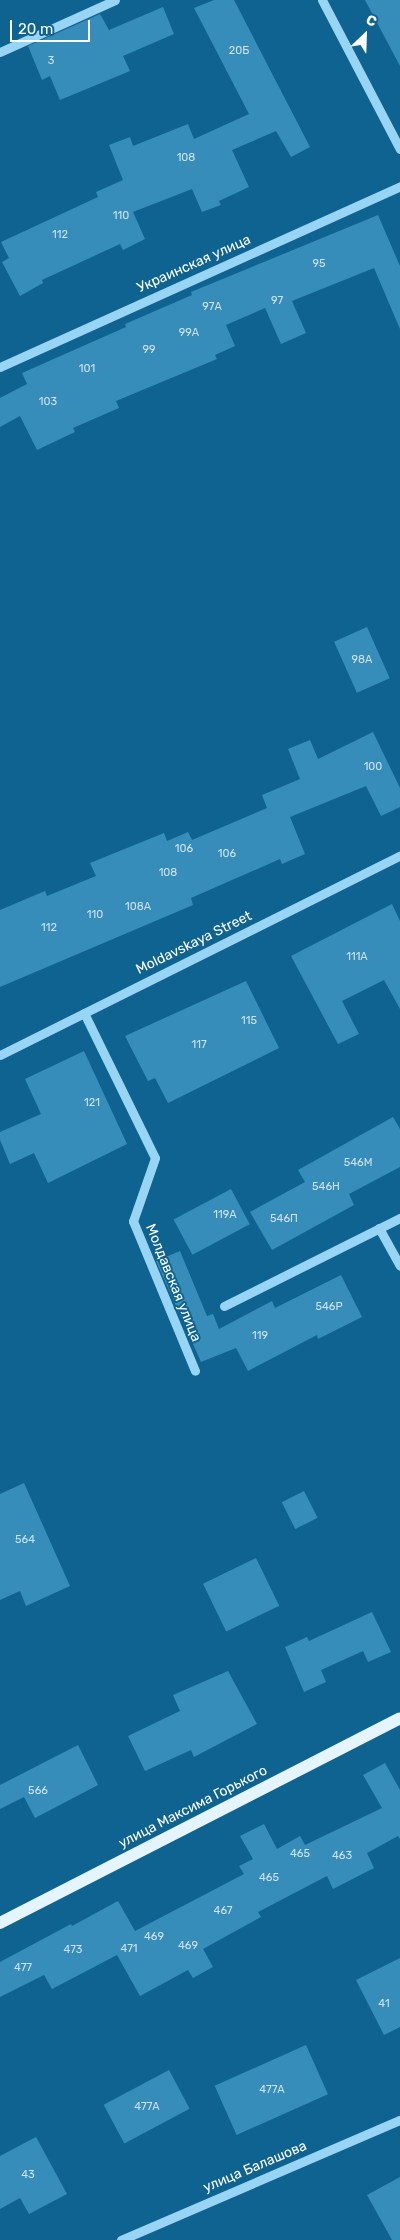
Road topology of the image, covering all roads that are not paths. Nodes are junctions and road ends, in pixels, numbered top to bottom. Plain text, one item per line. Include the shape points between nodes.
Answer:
1 (115, 0) edge
2 (322, 0) edge
3 (0, 52) edge
4 (400, 149) edge
5 (400, 186) edge
6 (0, 367) edge
7 (400, 856) edge
8 (84, 1014) junction
9 (0, 1055) edge
10 (400, 1218) edge
11 (379, 1228) junction
12 (400, 1266) edge
13 (224, 1306) dead end
14 (195, 1371) dead end
15 (400, 1718) edge
16 (0, 1923) edge
17 (400, 2120) edge
18 (121, 2240) edge

1 - 3 street
2 - 4 street
5 - 6 street, Украинская улица
7 - 8 street, Moldavskaya Street
8 - 9 street, Moldavskaya Street
8 - 14 street, Молдавская улица via 155,1158 133,1221
10 - 11 street
11 - 12 street
11 - 13 street
15 - 16 main road, улица Максима Горького
17 - 18 street, улица Балашова

